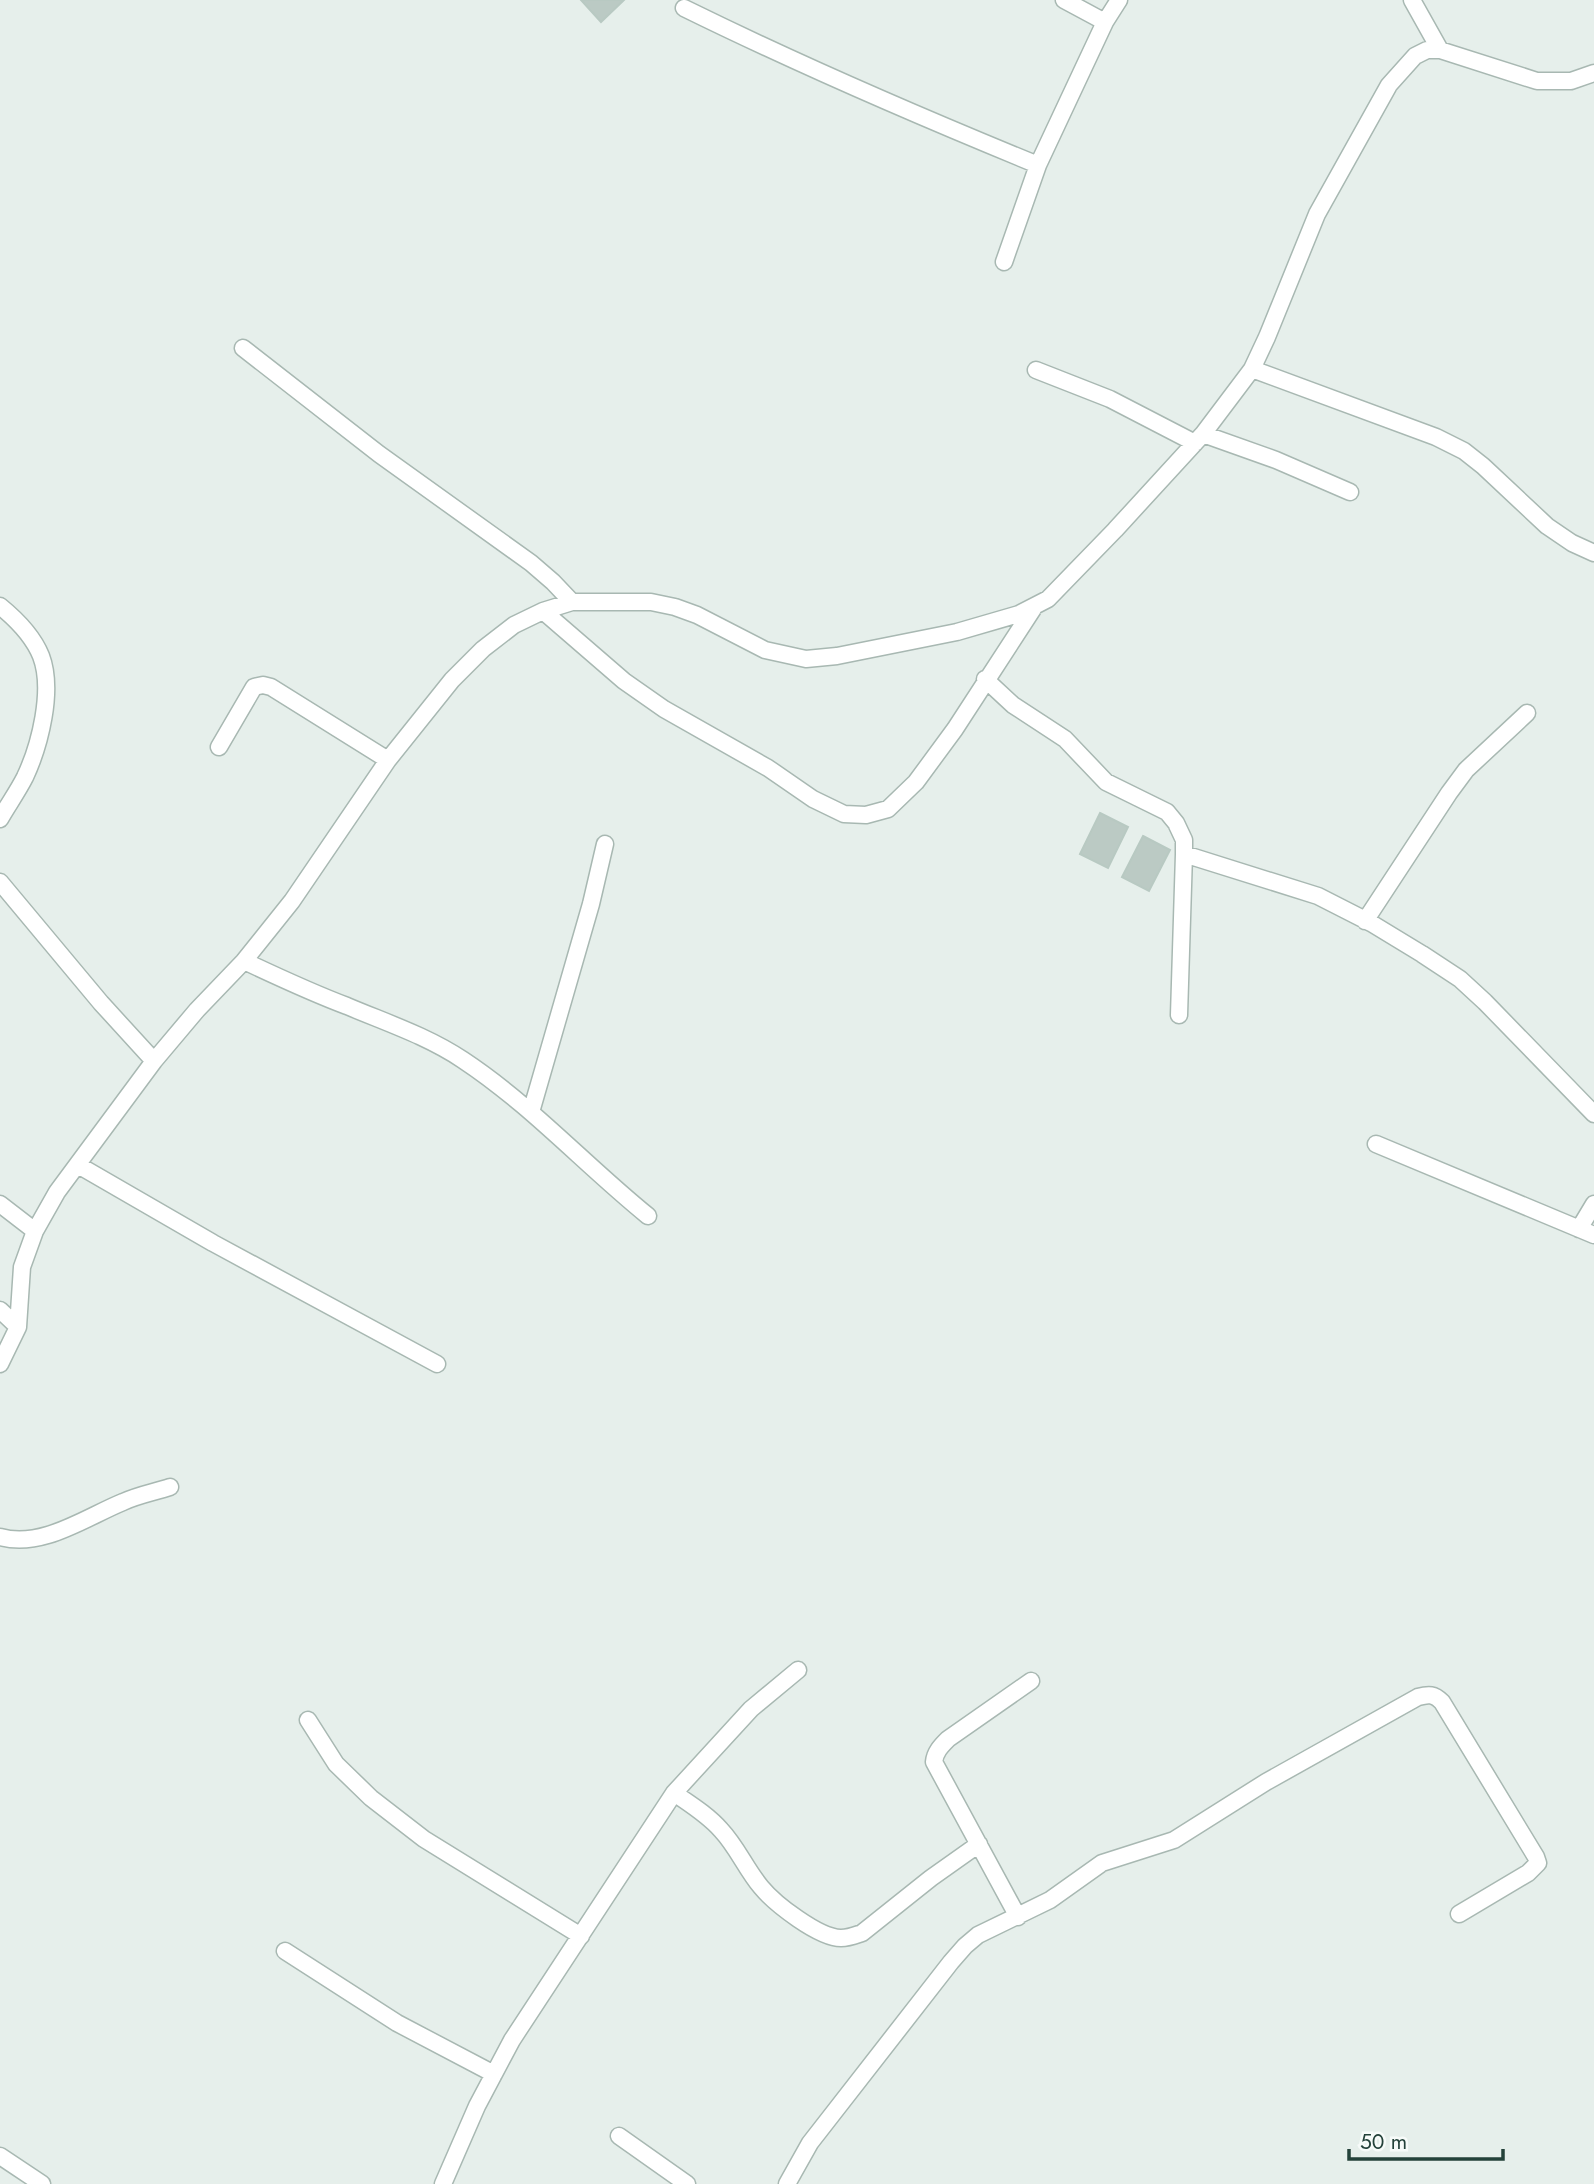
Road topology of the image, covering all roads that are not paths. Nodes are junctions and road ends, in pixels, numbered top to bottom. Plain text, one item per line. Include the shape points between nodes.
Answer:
1 (1064, 0) edge
2 (1119, 0) edge
3 (1412, 0) edge
4 (684, 8) dead end
5 (1105, 22) junction
6 (1440, 50) junction
7 (1594, 73) edge
8 (1038, 165) junction
9 (1004, 262) dead end
10 (243, 348) dead end
11 (1252, 369) junction
12 (1036, 370) dead end
13 (1199, 438) junction
14 (1350, 492) dead end
15 (1594, 553) edge
16 (572, 602) junction
17 (0, 606) edge
18 (1034, 607) junction
19 (542, 611) junction
20 (985, 679) junction
21 (1527, 713) dead end
22 (219, 747) dead end
23 (388, 760) junction
24 (0, 819) edge
25 (605, 844) dead end
26 (1184, 854) junction
27 (0, 882) edge
28 (1365, 920) junction
29 (244, 961) junction
30 (1179, 1015) dead end
31 (154, 1061) junction
32 (531, 1112) junction
33 (1594, 1114) edge
34 (1376, 1144) dead end
35 (78, 1165) junction
36 (0, 1204) edge
37 (1594, 1204) edge
38 (648, 1216) dead end
39 (35, 1231) junction
40 (1586, 1232) edge
41 (0, 1310) edge
42 (18, 1327) junction
43 (0, 1364) edge
44 (437, 1364) dead end
45 (170, 1487) dead end
46 (0, 1537) edge
47 (798, 1670) dead end
48 (1031, 1681) dead end
49 (308, 1720) dead end
50 (674, 1793) junction
51 (979, 1844) junction
52 (1459, 1914) dead end
53 (1018, 1917) junction
54 (581, 1936) junction
55 (285, 1951) dead end
56 (494, 2074) junction
57 (619, 2136) dead end
58 (0, 2156) edge
59 (42, 2184) edge
60 (443, 2184) edge
61 (687, 2184) edge
62 (787, 2184) edge

1 - 5 street
2 - 5 street
3 - 6 street
4 - 8 street
5 - 8 street
6 - 7 street via 1537,81 1570,81
6 - 11 street via 1415,56 1389,85 1317,214
8 - 9 street
10 - 16 street via 379,454 531,563
11 - 13 street
11 - 15 street via 1464,451 1547,526
12 - 13 street
13 - 14 street via 1276,460
13 - 18 street via 1048,598
16 - 18 street via 651,602 675,607 765,650 806,659 957,632
16 - 19 street
17 - 24 street via 32,639 45,678 37,744 25,778
18 - 20 street
19 - 20 street via 664,709 844,814 888,809 916,782
19 - 23 street via 482,649
20 - 26 street via 1013,705 1065,739 1105,782 1167,812 1184,840
21 - 28 street via 1466,771
22 - 23 street via 254,687 263,685
23 - 29 street via 292,901
25 - 32 street
26 - 28 street via 1318,896
26 - 30 street
27 - 31 street
28 - 33 street via 1460,979
29 - 31 street
29 - 32 street via 431,1041 464,1060
31 - 35 street
32 - 38 street
34 - 40 street
35 - 39 street
35 - 44 street
36 - 39 street
37 - 40 street
39 - 42 street via 22,1267
41 - 42 street
42 - 43 street
45 - 46 street via 126,1500 50,1534 30,1539
47 - 50 street via 751,1709
48 - 51 street via 948,1740 934,1756
49 - 54 street via 336,1763 371,1798 424,1839
50 - 51 street via 720,1829 763,1889 782,1907 823,1933 840,1938 862,1933
50 - 54 street
51 - 53 street
52 - 53 street via 1538,1863 1441,1702 1427,1694 1266,1782 1174,1840 1102,1863
53 - 62 street via 990,1928 965,1946 810,2143
54 - 56 street
55 - 56 street via 397,2023
56 - 60 street
57 - 61 street
58 - 59 street

